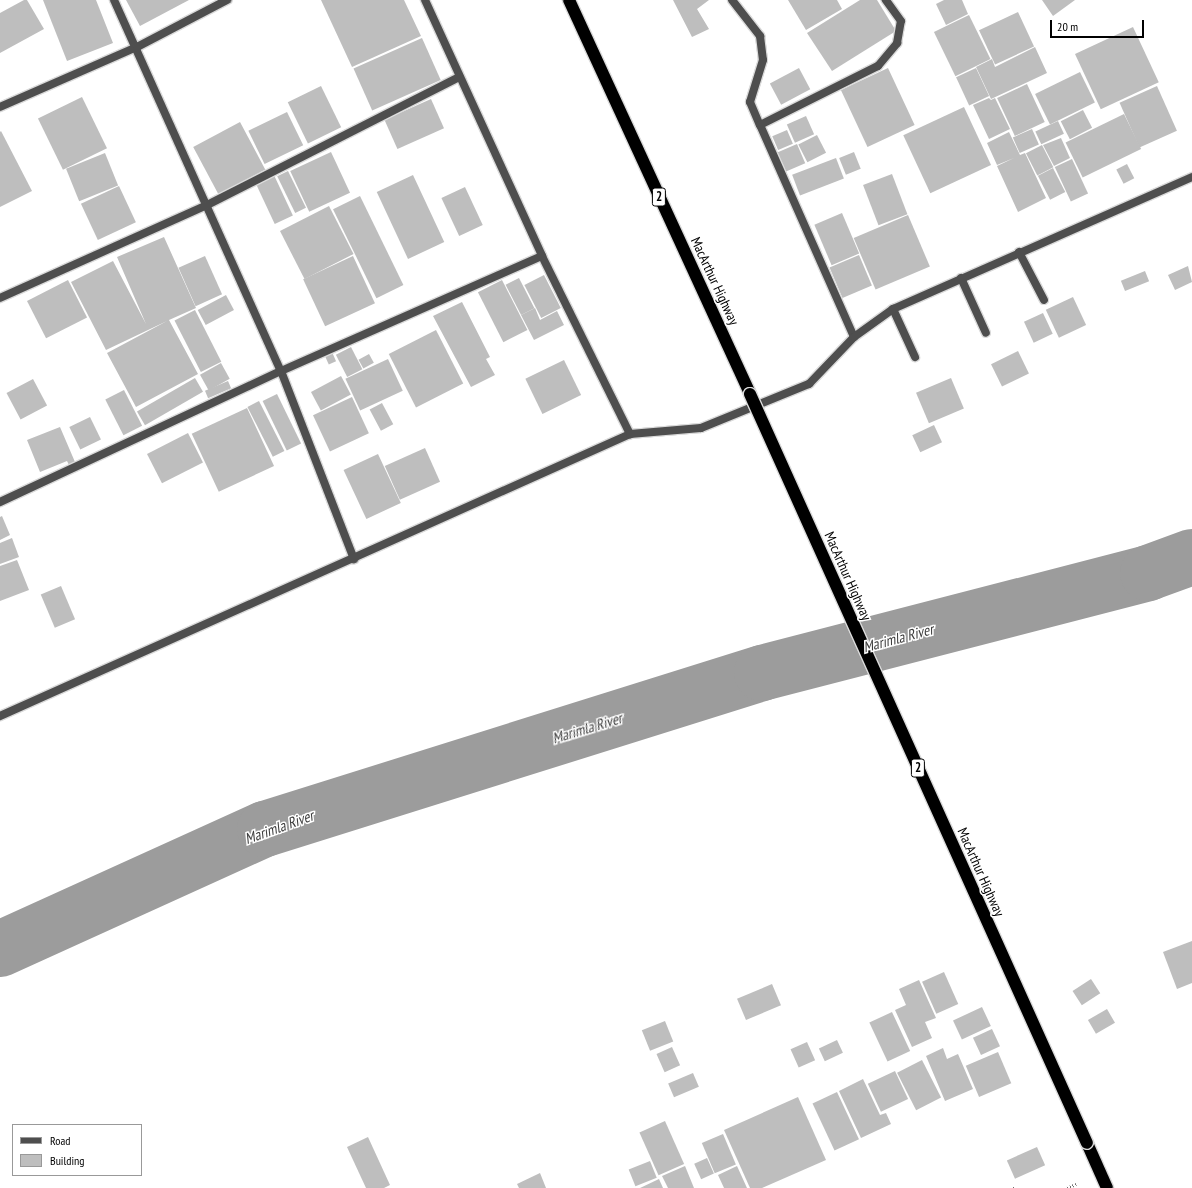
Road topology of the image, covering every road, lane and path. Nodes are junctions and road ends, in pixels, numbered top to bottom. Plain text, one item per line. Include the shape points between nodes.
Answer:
1 (114, 0) edge
2 (227, 0) edge
3 (425, 0) edge
4 (569, 0) edge
5 (732, 0) edge
6 (886, 0) edge
7 (137, 47) junction
8 (458, 77) junction
9 (0, 107) edge
10 (760, 125) junction
11 (1192, 177) edge
12 (207, 205) junction
13 (1019, 252) junction
14 (542, 256) junction
15 (961, 278) junction
16 (0, 298) edge
17 (1044, 300) dead end
18 (893, 309) junction
19 (986, 333) dead end
20 (854, 337) junction
21 (915, 357) dead end
22 (281, 371) junction
23 (630, 434) junction
24 (0, 502) edge
25 (354, 559) junction
26 (0, 716) edge
27 (1076, 1184) dead end
28 (1067, 1188) edge
29 (1107, 1188) edge

1 - 7 street
2 - 7 street
3 - 8 street
4 - 29 highway, MacArthur Highway / 2, bridge via 750,394
5 - 10 street via 760,36 763,60 750,102
6 - 10 street via 901,21 897,43 878,66
7 - 9 street
7 - 12 street
8 - 12 street
8 - 14 street
10 - 20 street
11 - 13 street
12 - 16 street
12 - 22 street
13 - 15 street
13 - 17 street
14 - 22 street
14 - 23 street
15 - 18 street
15 - 19 street
18 - 20 street
18 - 21 street
20 - 23 street via 809,384 701,428
22 - 24 street
22 - 25 street
23 - 25 street
25 - 26 street
27 - 28 path

